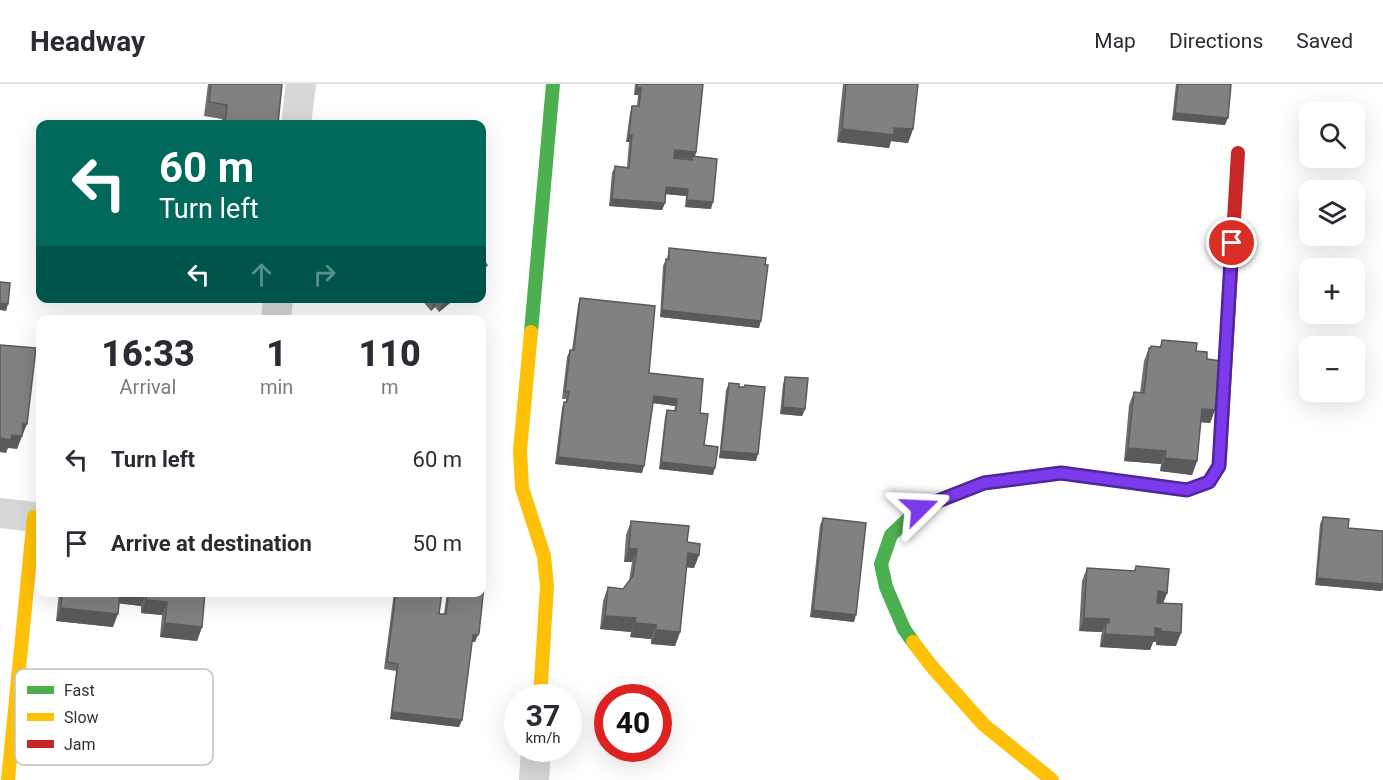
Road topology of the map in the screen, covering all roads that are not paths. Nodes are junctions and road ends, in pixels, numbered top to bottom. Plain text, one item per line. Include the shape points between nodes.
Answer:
1 (301, 84) edge
2 (553, 84) edge
3 (297, 120) edge
4 (1238, 153) dead end
5 (0, 513) edge
6 (36, 518) edge
7 (36, 527) edge
8 (20, 669) edge
9 (541, 684) edge
10 (15, 717) edge
11 (535, 762) edge
12 (8, 780) edge
13 (534, 780) edge
14 (1052, 780) edge

1 - 3 street
2 - 9 street via 520,450 522,488 544,556 548,586
4 - 14 street via 1219,466 1209,482 1187,490 1061,473 984,483 920,508 891,535 880,564 904,629 933,668 984,725
5 - 6 street
7 - 8 street
10 - 12 street
11 - 13 street

